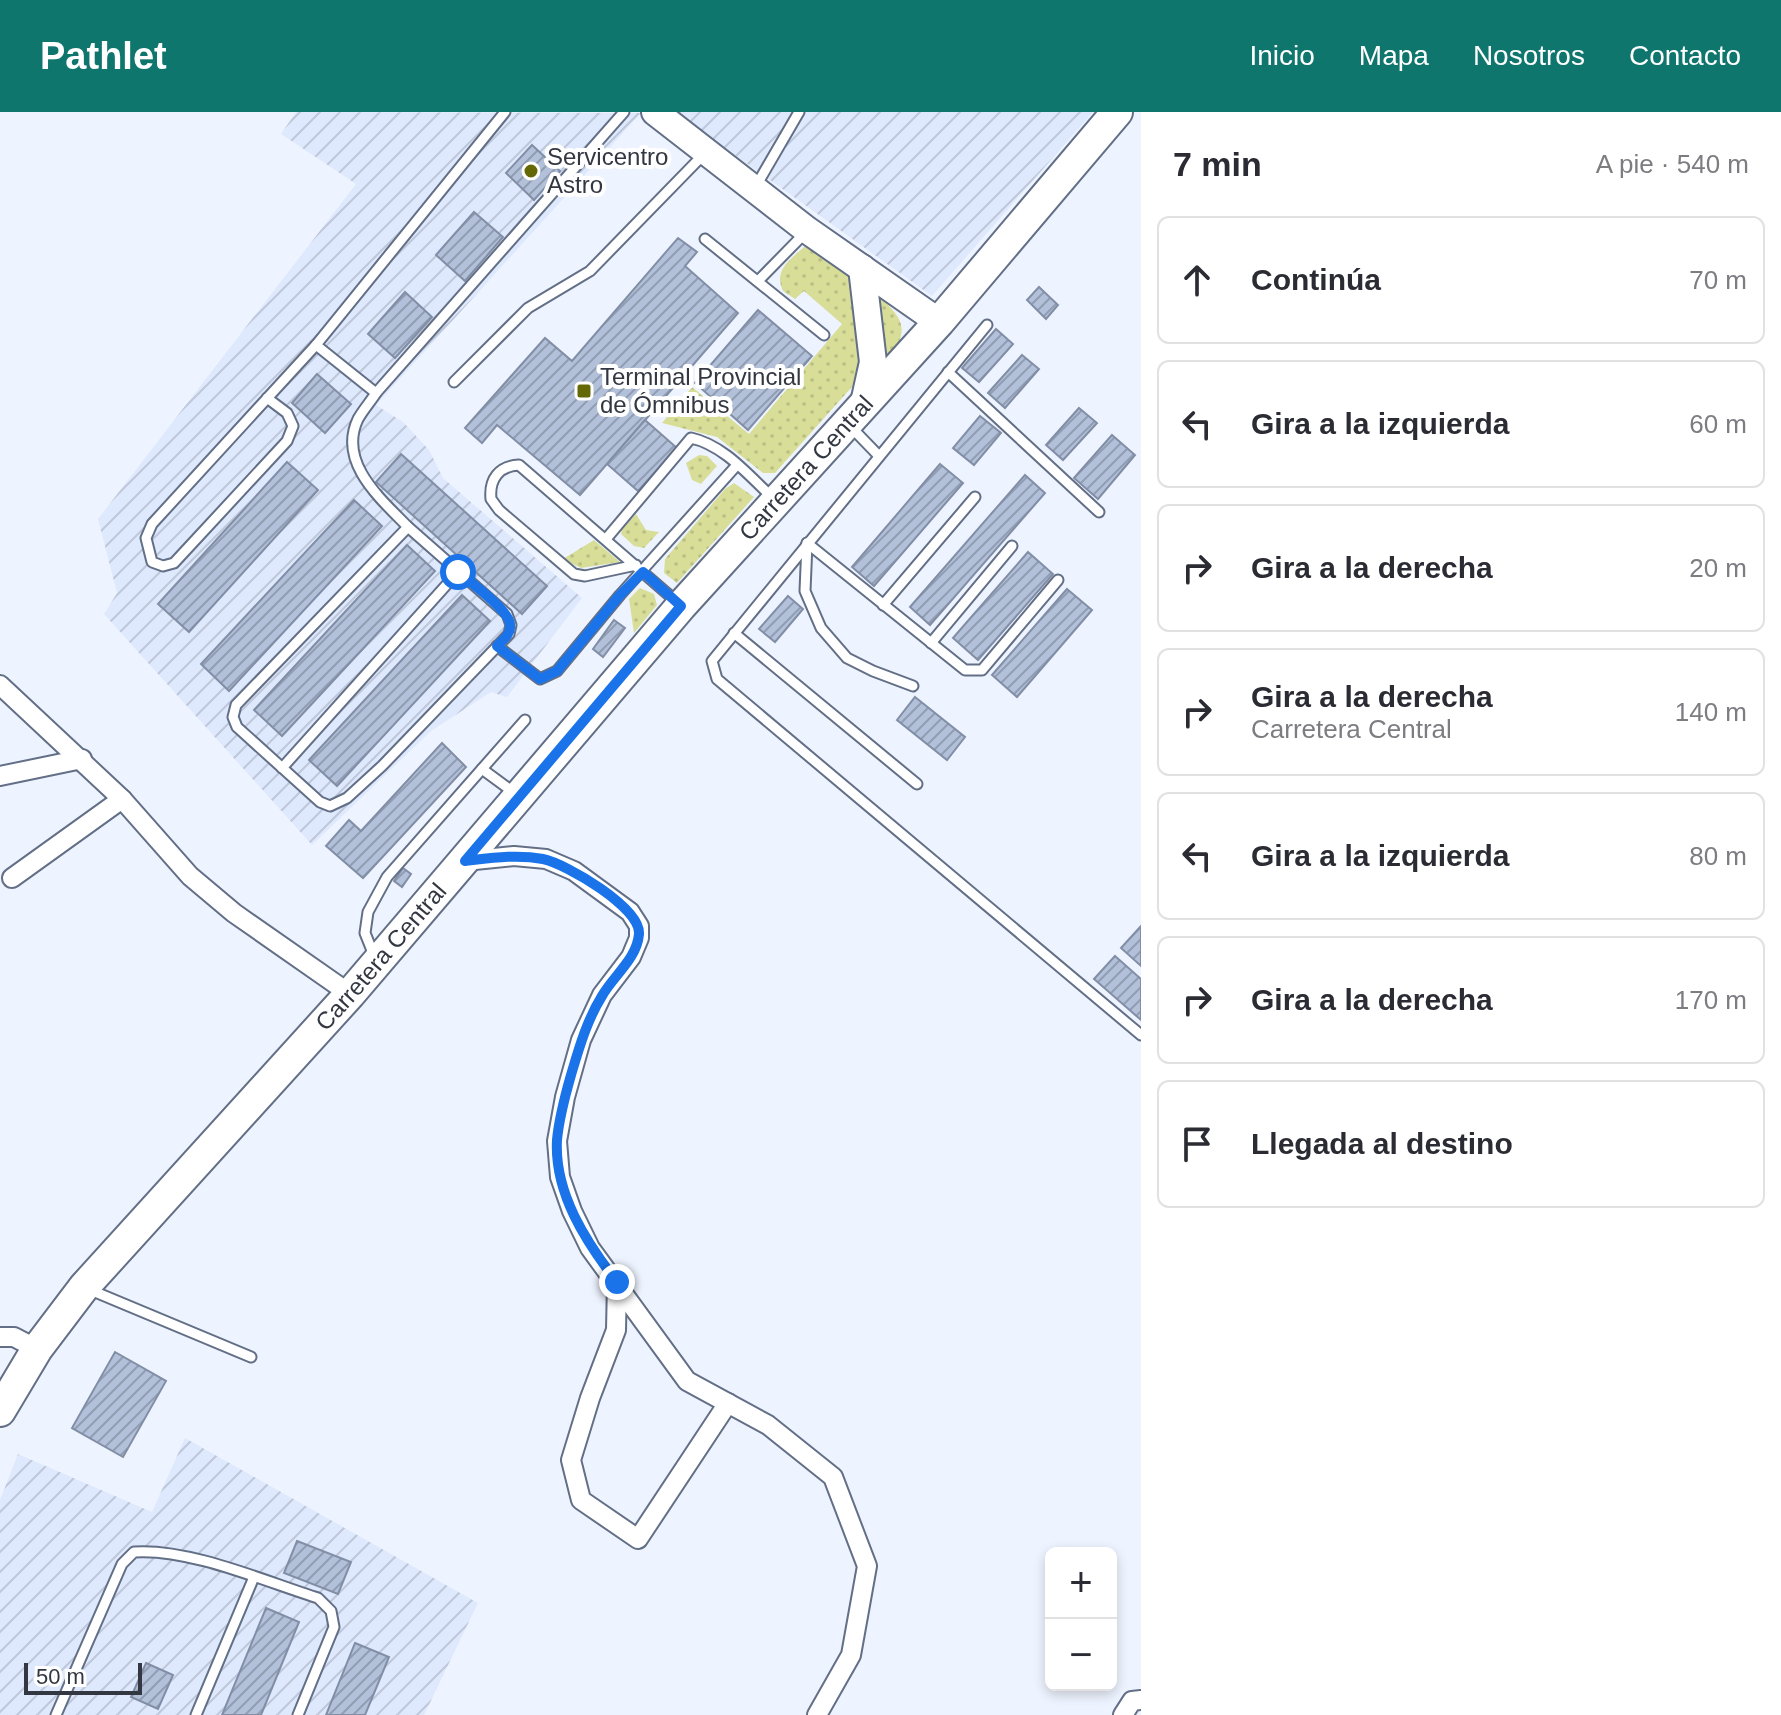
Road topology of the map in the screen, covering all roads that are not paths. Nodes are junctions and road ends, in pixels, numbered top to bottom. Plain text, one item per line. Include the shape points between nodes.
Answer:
1 (505, 112) edge
2 (623, 112) edge
3 (655, 112) edge
4 (799, 112) edge
5 (1117, 112) edge
6 (705, 153) junction
7 (754, 189) junction
8 (807, 230) junction
9 (705, 239) dead end
10 (862, 268) junction
11 (758, 281) junction
12 (939, 322) junction
13 (987, 325) dead end
14 (824, 335) dead end
15 (316, 345) junction
16 (948, 372) junction
17 (454, 382) dead end
18 (376, 393) junction
19 (267, 398) junction
20 (856, 414) junction
21 (879, 456) junction
22 (737, 465) junction
23 (975, 497) dead end
24 (775, 500) junction
25 (1099, 512) dead end
26 (408, 527) junction
27 (606, 539) junction
28 (807, 543) junction
29 (1012, 546) dead end
30 (639, 569) junction
31 (458, 572) junction
32 (1058, 580) dead end
33 (883, 605) junction
34 (681, 606) junction
35 (734, 633) junction
36 (931, 643) junction
37 (497, 646) junction
38 (0, 685) edge
39 (913, 686) dead end
40 (525, 720) dead end
41 (82, 759) junction
42 (282, 768) junction
43 (482, 769) junction
44 (0, 776) edge
45 (917, 784) dead end
46 (519, 796) junction
47 (122, 799) junction
48 (465, 861) junction
49 (12, 878) dead end
50 (376, 962) junction
51 (350, 994) junction
52 (1141, 1035) edge
53 (617, 1282) junction
54 (84, 1287) junction
55 (0, 1337) edge
56 (37, 1349) junction
57 (251, 1357) dead end
58 (728, 1403) junction
59 (0, 1411) edge
60 (254, 1577) junction
61 (1141, 1700) edge
62 (56, 1715) edge
63 (196, 1715) edge
64 (298, 1715) edge
65 (817, 1715) edge
66 (1123, 1715) edge

1 - 15 lane
2 - 18 lane
3 - 6 street
4 - 7 lane
5 - 12 main road, Carretera Central
6 - 7 street
6 - 17 lane via 590,271 528,308
7 - 8 street
8 - 10 street
8 - 11 lane
9 - 11 lane
10 - 12 street
10 - 20 street via 873,362
11 - 14 lane
12 - 20 main road, Carretera Central
13 - 16 lane
15 - 18 lane
15 - 19 lane
16 - 21 lane
16 - 25 lane
18 - 26 lane via 357,421 358,465 363,479
19 - 19 lane via 152,524 146,538 152,562 174,563 287,441 293,426 287,413
20 - 21 lane
20 - 24 main road, Carretera Central
21 - 28 lane
22 - 24 lane
22 - 27 lane via 706,441 691,438
22 - 30 lane
23 - 33 lane
24 - 34 main road, Carretera Central
26 - 31 lane
26 - 42 lane via 236,705 237,727
27 - 30 lane
27 - 30 lane via 519,465 507,466 493,479 491,499 499,510 574,574
28 - 33 lane
28 - 35 lane
28 - 39 lane via 805,591 821,628 847,658
29 - 36 lane
30 - 34 lane
30 - 37 lane via 557,671 540,679
31 - 37 lane via 507,614 509,634
31 - 42 lane
32 - 36 lane via 982,670 965,670
33 - 36 lane
34 - 46 main road, Carretera Central
35 - 45 lane
35 - 52 lane via 712,661 717,679
37 - 42 lane via 347,798 330,806 320,802
38 - 41 street
40 - 43 lane
41 - 44 street
41 - 47 street
43 - 46 lane
43 - 50 lane via 387,877 368,912 365,933
46 - 48 main road, Carretera Central
47 - 49 street
47 - 51 street via 190,876
48 - 50 main road, Carretera Central
48 - 53 street via 546,859 574,871 630,912 639,926 631,957 602,995 581,1040 557,1141 560,1177 572,1211 590,1248
50 - 51 main road, Carretera Central
51 - 54 main road, Carretera Central
53 - 58 street via 687,1381
53 - 58 street via 616,1330 571,1460 581,1500 638,1539
54 - 56 main road, Carretera Central
54 - 57 lane
55 - 56 street via 14,1337
56 - 59 main road, Carretera Central
58 - 65 street via 768,1425 833,1477 867,1566 851,1655
60 - 62 lane via 194,1559 134,1552 122,1564
60 - 63 lane
60 - 64 lane via 318,1598 331,1611 334,1627
61 - 66 street via 1132,1701

